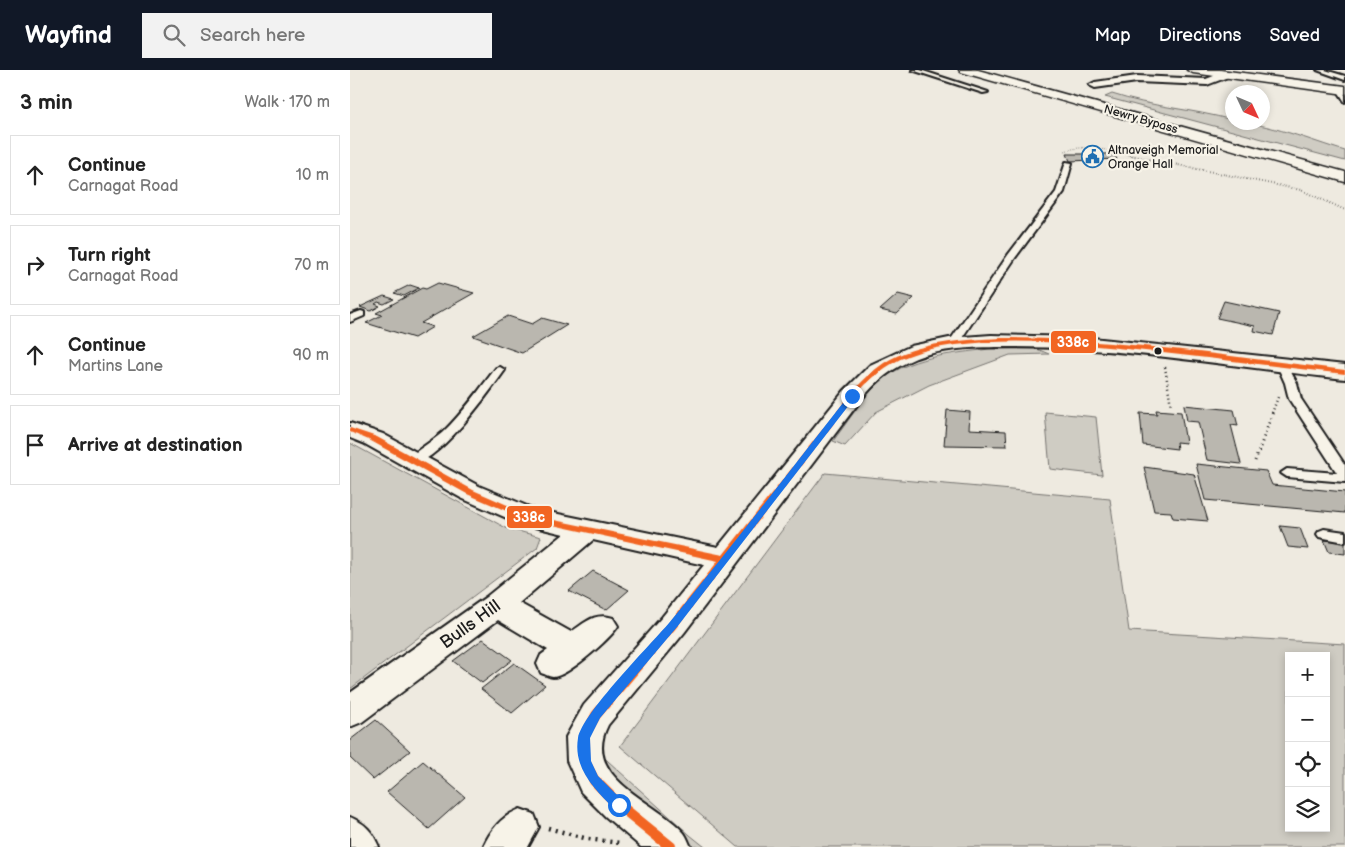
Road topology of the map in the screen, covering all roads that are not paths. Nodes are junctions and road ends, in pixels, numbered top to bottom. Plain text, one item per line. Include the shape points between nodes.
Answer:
1 (915, 70) edge
2 (966, 70) edge
3 (988, 70) edge
4 (1193, 70) edge
5 (1320, 70) edge
6 (1224, 75) junction
7 (1345, 78) edge
8 (1095, 85) dead end
9 (1341, 89) edge
10 (986, 92) dead end
11 (1345, 100) edge
12 (1068, 163) dead end
13 (1345, 168) edge
14 (1345, 177) edge
15 (361, 314) dead end
16 (350, 319) edge
17 (952, 345) junction
18 (1282, 365) junction
19 (500, 370) dead end
20 (1345, 372) edge
21 (350, 430) edge
22 (412, 461) junction
23 (1287, 473) dead end
24 (1345, 476) edge
25 (586, 531) junction
26 (1324, 534) dead end
27 (1345, 537) edge
28 (726, 559) junction
29 (497, 605) junction
30 (602, 626) dead end
31 (350, 712) edge
32 (350, 836) edge
33 (660, 838) edge
34 (359, 847) edge

1 - 10 lane
2 - 14 main road, Newry Bypass
3 - 13 main road, Newry Bypass
4 - 6 main road
5 - 7 lane
6 - 8 street via 1207,82 1137,79
6 - 9 main road
9 - 11 lane
12 - 17 lane via 1060,192 1011,257
15 - 16 lane
17 - 18 street via 993,341 1074,344
17 - 28 street via 904,356 882,366 866,379
18 - 20 street
18 - 24 lane via 1295,399
19 - 22 lane via 442,440
21 - 22 street via 374,439
22 - 25 street via 470,492 528,517
23 - 24 lane
25 - 28 street
25 - 29 street, Bulls Hill
26 - 27 lane
28 - 33 street via 596,715 584,737 585,761 594,780
29 - 30 street via 563,657
29 - 31 street, Bulls Hill
32 - 34 street

